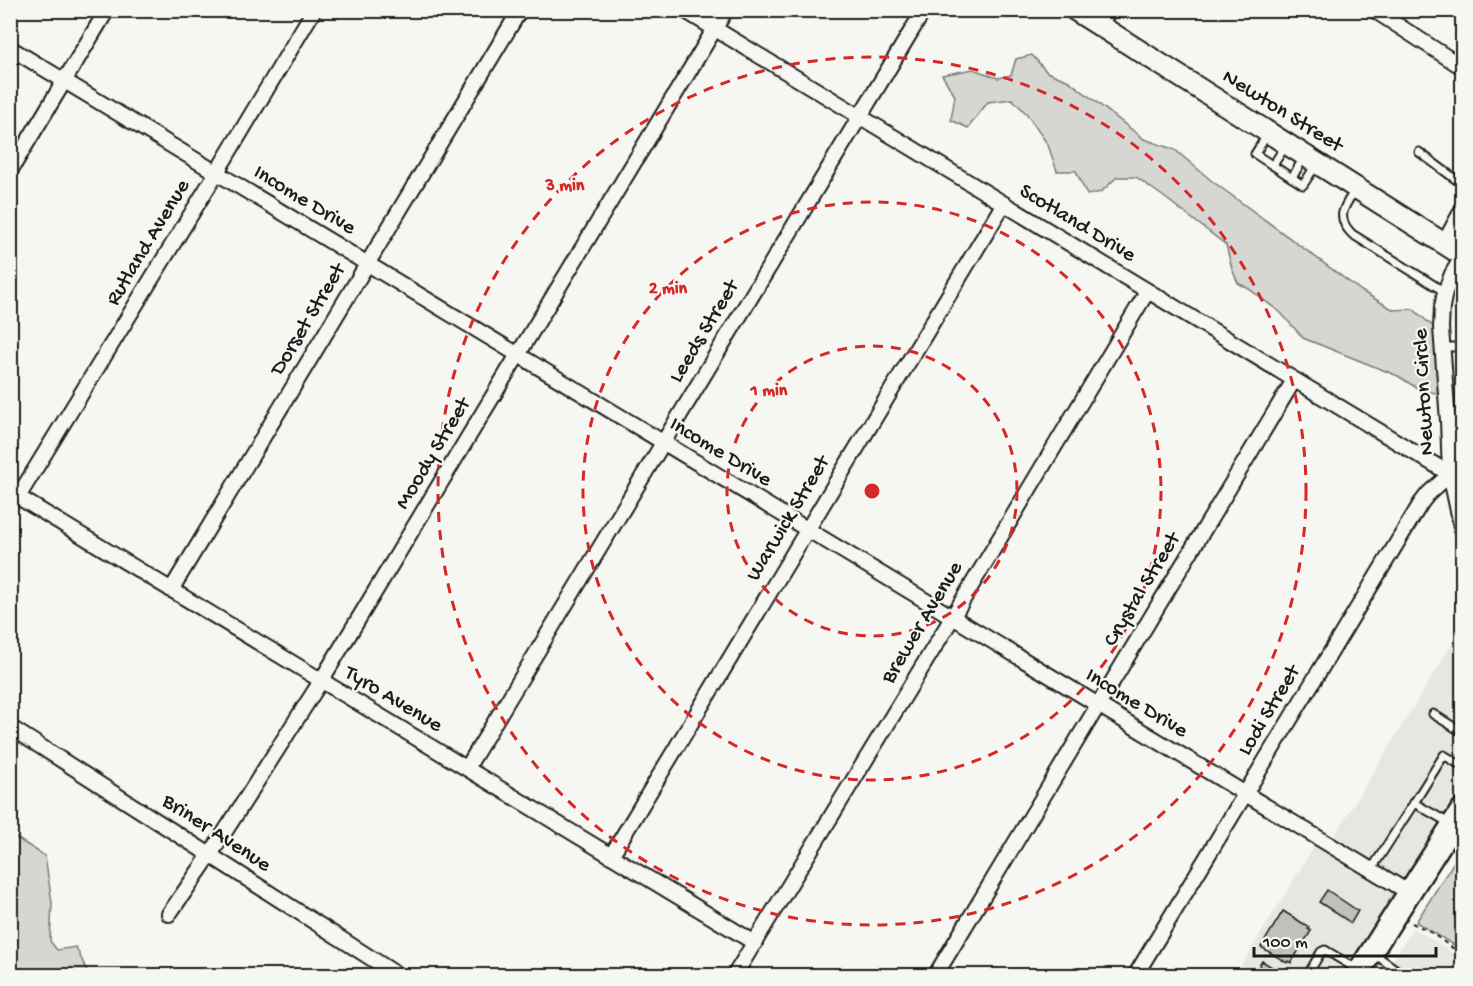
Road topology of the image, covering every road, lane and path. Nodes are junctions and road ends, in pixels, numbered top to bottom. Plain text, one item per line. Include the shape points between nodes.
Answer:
1 (107, 10) edge
2 (314, 10) edge
3 (520, 10) edge
4 (684, 10) edge
5 (726, 10) edge
6 (924, 10) edge
7 (1075, 10) edge
8 (1374, 10) edge
9 (1104, 18) edge
10 (714, 29) junction
11 (10, 48) edge
12 (1462, 67) edge
13 (65, 81) junction
14 (859, 117) junction
15 (1268, 132) junction
16 (1287, 144) junction
17 (1419, 152) dead end
18 (1311, 159) junction
19 (1273, 165) junction
20 (10, 171) edge
21 (217, 172) junction
22 (1292, 178) junction
23 (1462, 184) edge
24 (1356, 188) junction
25 (1004, 205) junction
26 (1462, 210) edge
27 (1444, 243) junction
28 (1462, 256) edge
29 (367, 264) junction
30 (1148, 292) junction
31 (1445, 292) junction
32 (1442, 347) junction
33 (1462, 347) edge
34 (519, 355) junction
35 (1294, 380) junction
36 (663, 443) junction
37 (1450, 474) junction
38 (14, 495) edge
39 (1462, 528) edge
40 (807, 530) junction
41 (171, 590) junction
42 (952, 618) junction
43 (321, 681) junction
44 (1098, 706) junction
45 (1433, 714) dead end
46 (10, 727) edge
47 (1462, 732) edge
48 (1462, 766) edge
49 (467, 768) junction
50 (1245, 794) junction
51 (1414, 803) junction
52 (1457, 818) edge
53 (210, 855) junction
54 (611, 856) junction
55 (1371, 870) junction
56 (1408, 892) junction
57 (169, 914) dead end
58 (1412, 923) dead end
59 (755, 943) junction
60 (1371, 952) junction
61 (1462, 953) edge
62 (1357, 973) edge
63 (399, 975) edge
64 (734, 975) edge
65 (935, 975) edge
66 (1135, 975) edge
67 (1307, 975) edge
68 (1406, 975) edge

1 - 13 street
2 - 21 street, Rutland Avenue
3 - 29 street, Dorset Street
4 - 10 street, Scotland Drive
5 - 10 street, Moody Street
6 - 14 street, Leeds Street
7 - 9 street, Newton Street
8 - 12 street
9 - 15 street, Newton Street
10 - 14 street, Scotland Drive
10 - 34 street, Moody Street
11 - 13 street, Income Drive
13 - 20 street
13 - 21 street, Income Drive
14 - 25 street, Scotland Drive
14 - 36 street, Leeds Street
15 - 16 street, Newton Street
15 - 19 lane via 1255,154
16 - 18 street, Newton Street
16 - 19 lane
17 - 23 lane
18 - 22 lane
18 - 22 lane via 1303,185
18 - 24 street, Newton Street
19 - 22 lane
21 - 29 street, Income Drive
21 - 38 street, Rutland Avenue
24 - 27 street, Newton Street
24 - 31 lane via 1342,216 1346,228
25 - 30 street, Scotland Drive
25 - 40 street, Warwick Street
26 - 27 street
27 - 28 street, Newton Street
28 - 31 street, Newton Circle
29 - 34 street, Income Drive
29 - 41 street, Dorset Street
30 - 35 street, Scotland Drive
30 - 42 street, Brewer Avenue
31 - 32 street, Newton Circle
32 - 33 lane
32 - 37 street, Newton Circle
34 - 36 street, Income Drive
34 - 43 street, Moody Street
35 - 37 street, Scotland Drive
35 - 44 street, Crystal Street
36 - 40 street, Income Drive
36 - 49 street, Leeds Street
37 - 39 street, Newton Circle
37 - 50 street, Lodi Street via 1421,503
38 - 41 street, Tyro Avenue
40 - 42 street, Income Drive
40 - 54 street, Warwick Street
41 - 43 street, Tyro Avenue
42 - 44 street, Income Drive
42 - 59 street, Brewer Avenue
43 - 49 street, Tyro Avenue
43 - 53 street, Moody Street
44 - 50 street, Income Drive
44 - 65 street, Crystal Street
45 - 47 lane
46 - 53 street, Briner Avenue
48 - 51 lane via 1444,755
49 - 54 street, Tyro Avenue
50 - 55 street, Income Drive
50 - 66 street, Lodi Street
51 - 52 lane
51 - 55 lane
52 - 56 main road
53 - 57 street, Moody Street
53 - 63 street, Briner Avenue
54 - 59 street, Tyro Avenue
55 - 56 street, Income Drive
56 - 60 main road
58 - 61 path
59 - 64 street, Brewer Avenue
60 - 62 main road
60 - 68 lane
62 - 67 lane via 1325,950

